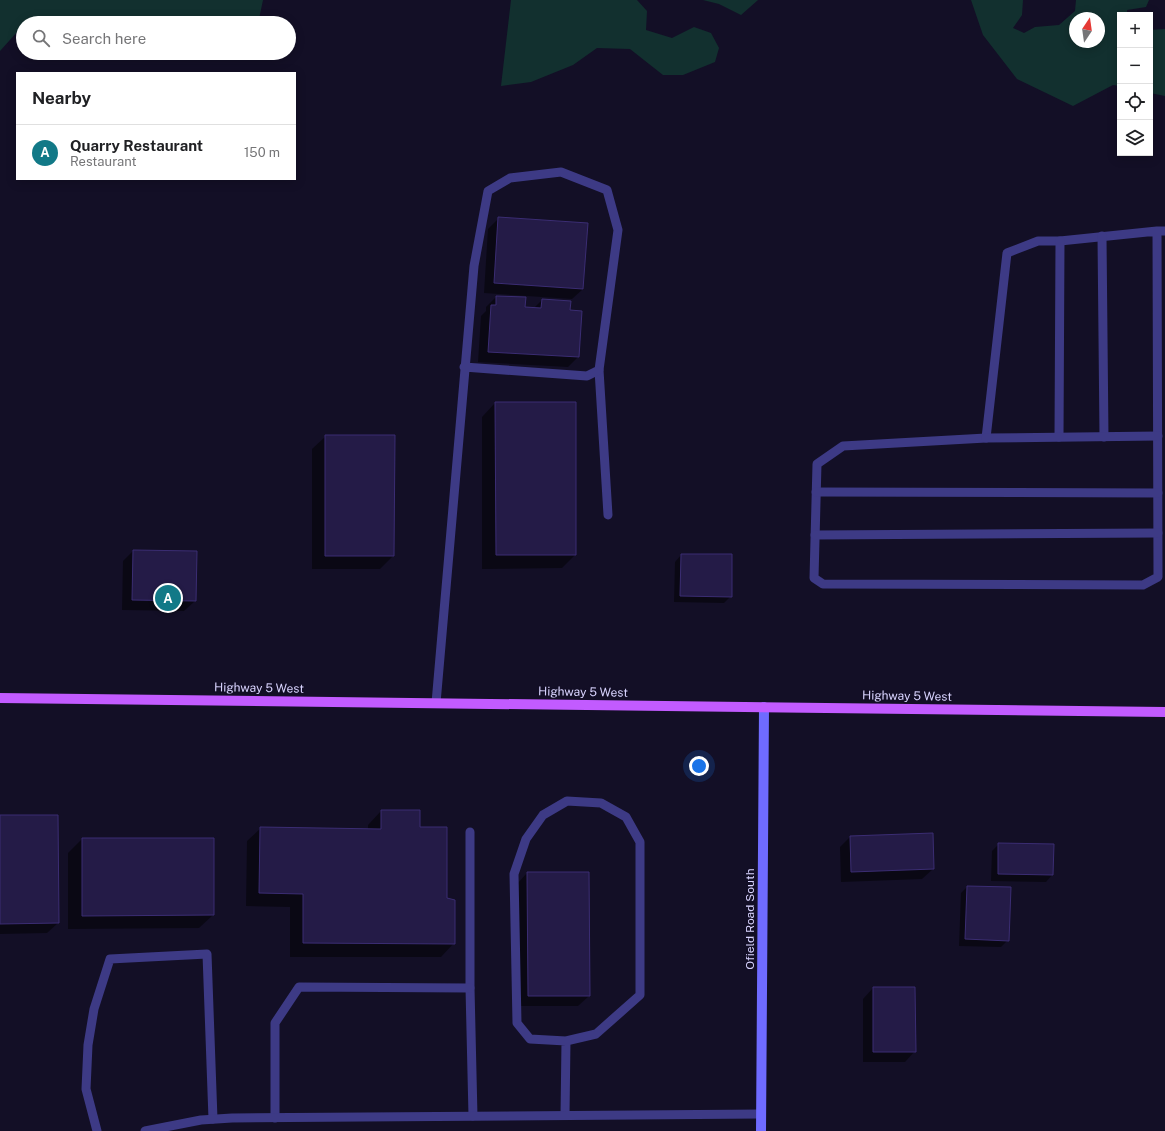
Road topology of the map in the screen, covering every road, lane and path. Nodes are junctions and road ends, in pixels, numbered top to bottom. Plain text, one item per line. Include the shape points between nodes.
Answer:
1 (1161, 231) edge
2 (1102, 236) junction
3 (1060, 241) junction
4 (464, 367) junction
5 (599, 370) junction
6 (1158, 436) junction
7 (1059, 437) junction
8 (1104, 437) junction
9 (986, 438) junction
10 (816, 492) junction
11 (1158, 493) junction
12 (608, 516) dead end
13 (1158, 533) junction
14 (815, 536) junction
15 (0, 698) edge
16 (436, 703) junction
17 (764, 707) junction
18 (1165, 712) edge
19 (470, 832) dead end
20 (470, 988) junction
21 (566, 1041) junction
22 (761, 1114) junction
23 (565, 1115) junction
24 (473, 1116) junction
25 (275, 1118) junction
26 (213, 1119) junction
27 (97, 1131) edge
28 (145, 1131) edge
29 (761, 1131) edge

1 - 2 lane
1 - 6 lane
2 - 3 lane
2 - 8 lane
3 - 7 lane
3 - 9 lane via 1038,241 1007,253
4 - 5 lane via 588,376
4 - 5 lane via 474,266 488,190 510,178 561,172 607,190 618,230
4 - 16 lane
5 - 12 lane
6 - 8 lane
6 - 11 lane
7 - 8 lane
7 - 9 lane
9 - 10 lane via 843,446 817,464
10 - 11 lane
10 - 14 lane
11 - 13 lane
13 - 14 lane
13 - 14 lane via 1158,577 1143,585 823,584 814,578
15 - 16 main road, Highway 5 West
16 - 17 main road, Highway 5 West
17 - 18 main road, Highway 5 West
17 - 22 street, Ofield Road South
19 - 20 lane
20 - 24 lane
20 - 25 lane via 299,987 275,1023
21 - 21 lane via 596,1034 640,994 640,842 626,817 600,803 567,801 543,815 526,839 514,874 517,1023 530,1039
21 - 23 lane
22 - 23 lane
22 - 29 street, Ofield Road South
23 - 24 lane
24 - 25 lane
25 - 26 lane
26 - 27 lane via 207,954 110,959 94,1009 88,1045 86,1088
26 - 28 lane

